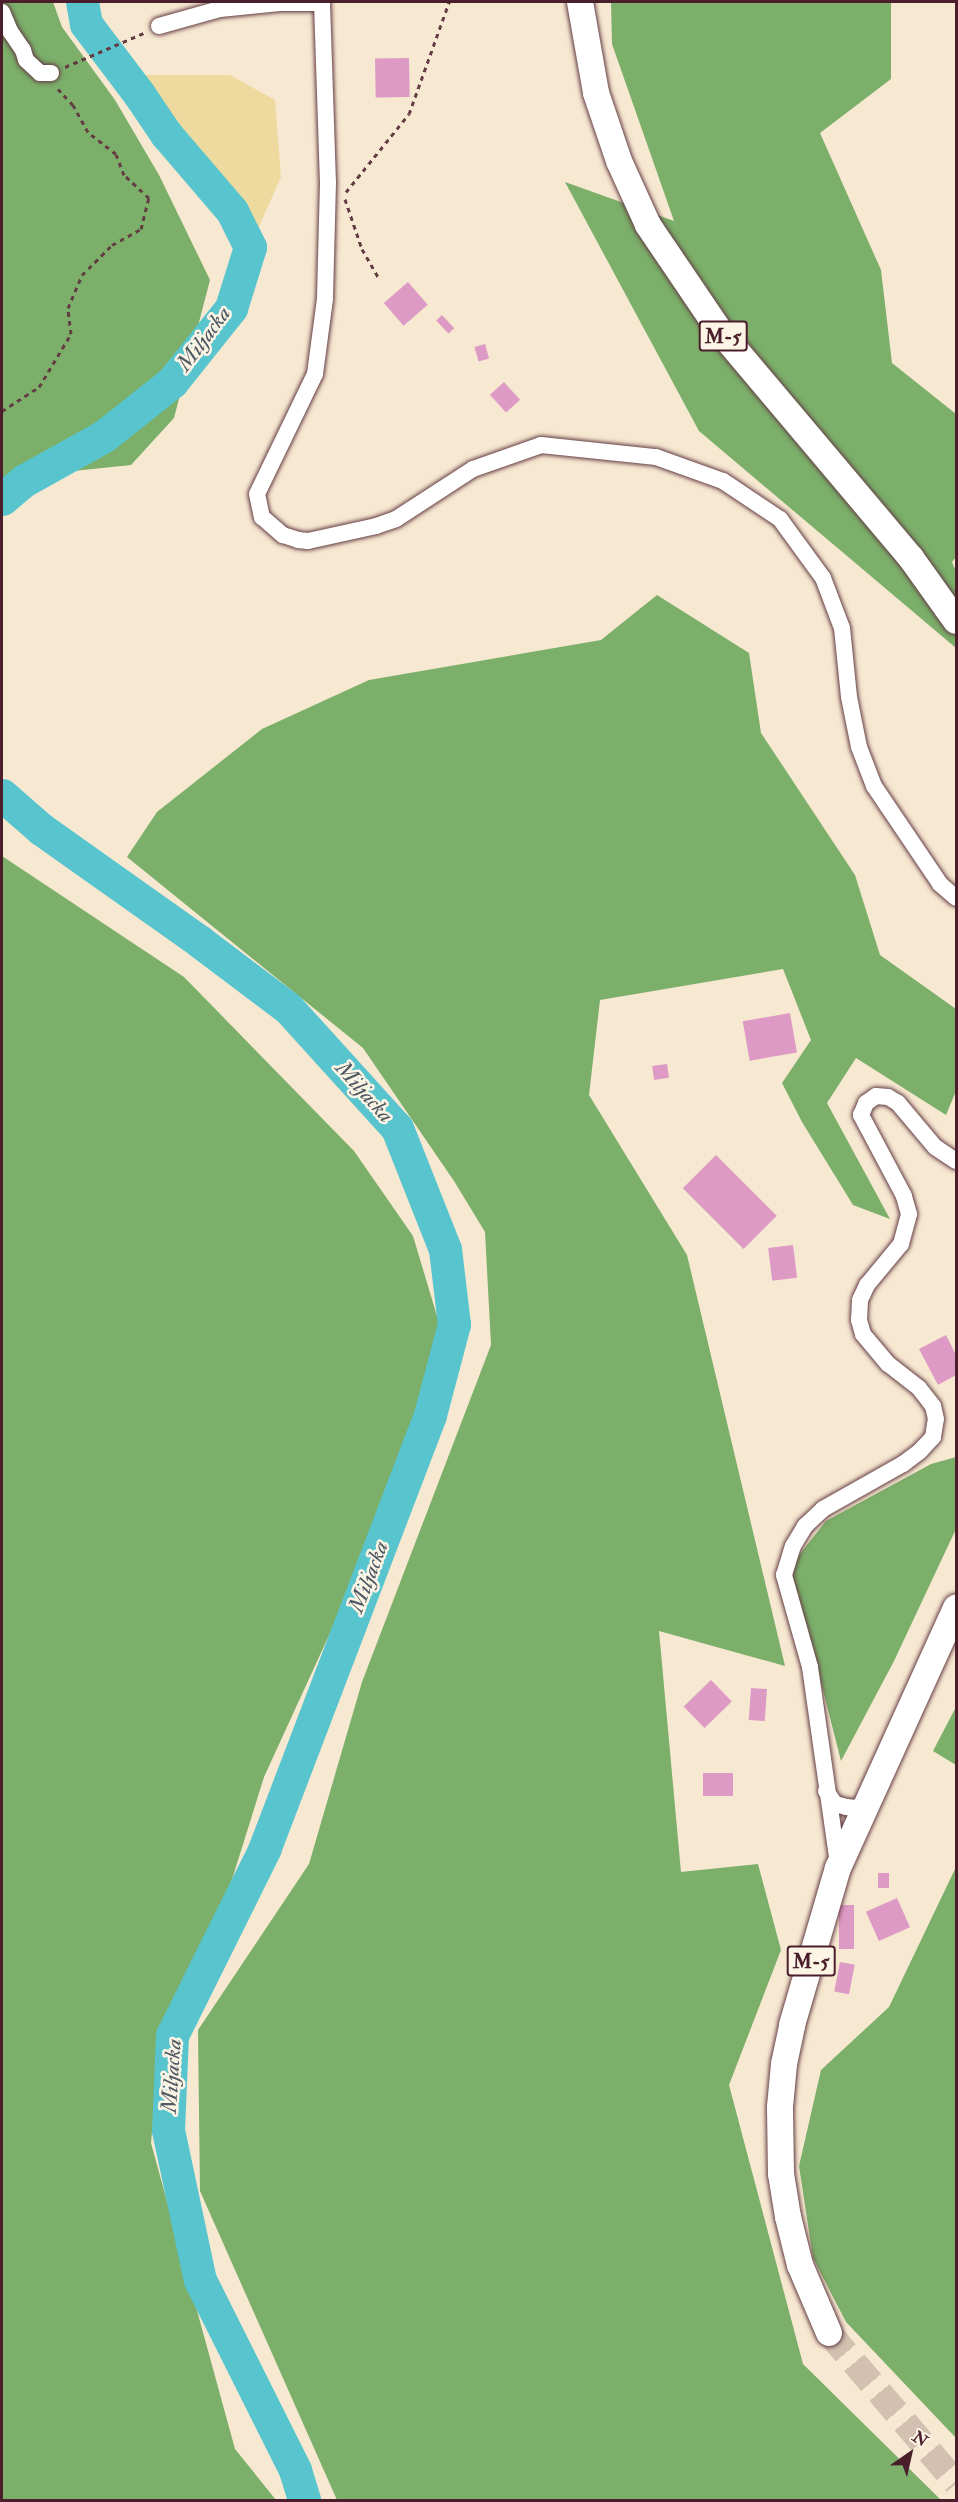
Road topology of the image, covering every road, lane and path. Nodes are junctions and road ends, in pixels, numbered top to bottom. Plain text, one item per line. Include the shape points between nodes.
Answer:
1 (449, 2) edge
2 (580, 2) edge
3 (2, 12) edge
4 (159, 26) joint
5 (48, 74) junction
6 (343, 184) dead end
7 (344, 195) junction
8 (379, 279) dead end
9 (2, 411) edge
10 (957, 621) edge
11 (957, 898) edge
12 (957, 1161) edge
13 (957, 1608) edge
14 (826, 1791) junction
15 (867, 1802) junction
16 (838, 1868) junction
17 (829, 2333) tunnel mouth

1 - 7 path via 409,114
2 - 10 main road, M-5 via 596,93 619,161 648,225 719,330 911,558
3 - 5 street via 26,60
4 - 5 path
4 - 11 street via 220,9 322,3 328,182 325,299 315,374 257,494 262,517 283,535 308,541 376,526 396,519 473,469 541,445 656,457 723,481 780,519 823,578 842,628 849,697 874,786 940,884
5 - 9 path via 88,132 116,154 124,175 149,198 141,229 112,245 82,275 68,308 71,334 39,387
6 - 7 path
7 - 8 path via 362,249
12 - 14 street via 935,1147 898,1103 876,1096 866,1102 861,1115 904,1196 909,1214 901,1244 867,1285 860,1300 859,1320 863,1334 888,1364 919,1388 933,1406 936,1419 933,1437 920,1451 823,1509 792,1546 784,1575 810,1667
13 - 15 main road, M-5
14 - 15 street via 835,1804 846,1807 856,1808
14 - 16 street
15 - 16 main road, M-5
16 - 17 main road, M-5 via 792,2025 780,2108 781,2174 788,2217 800,2265

